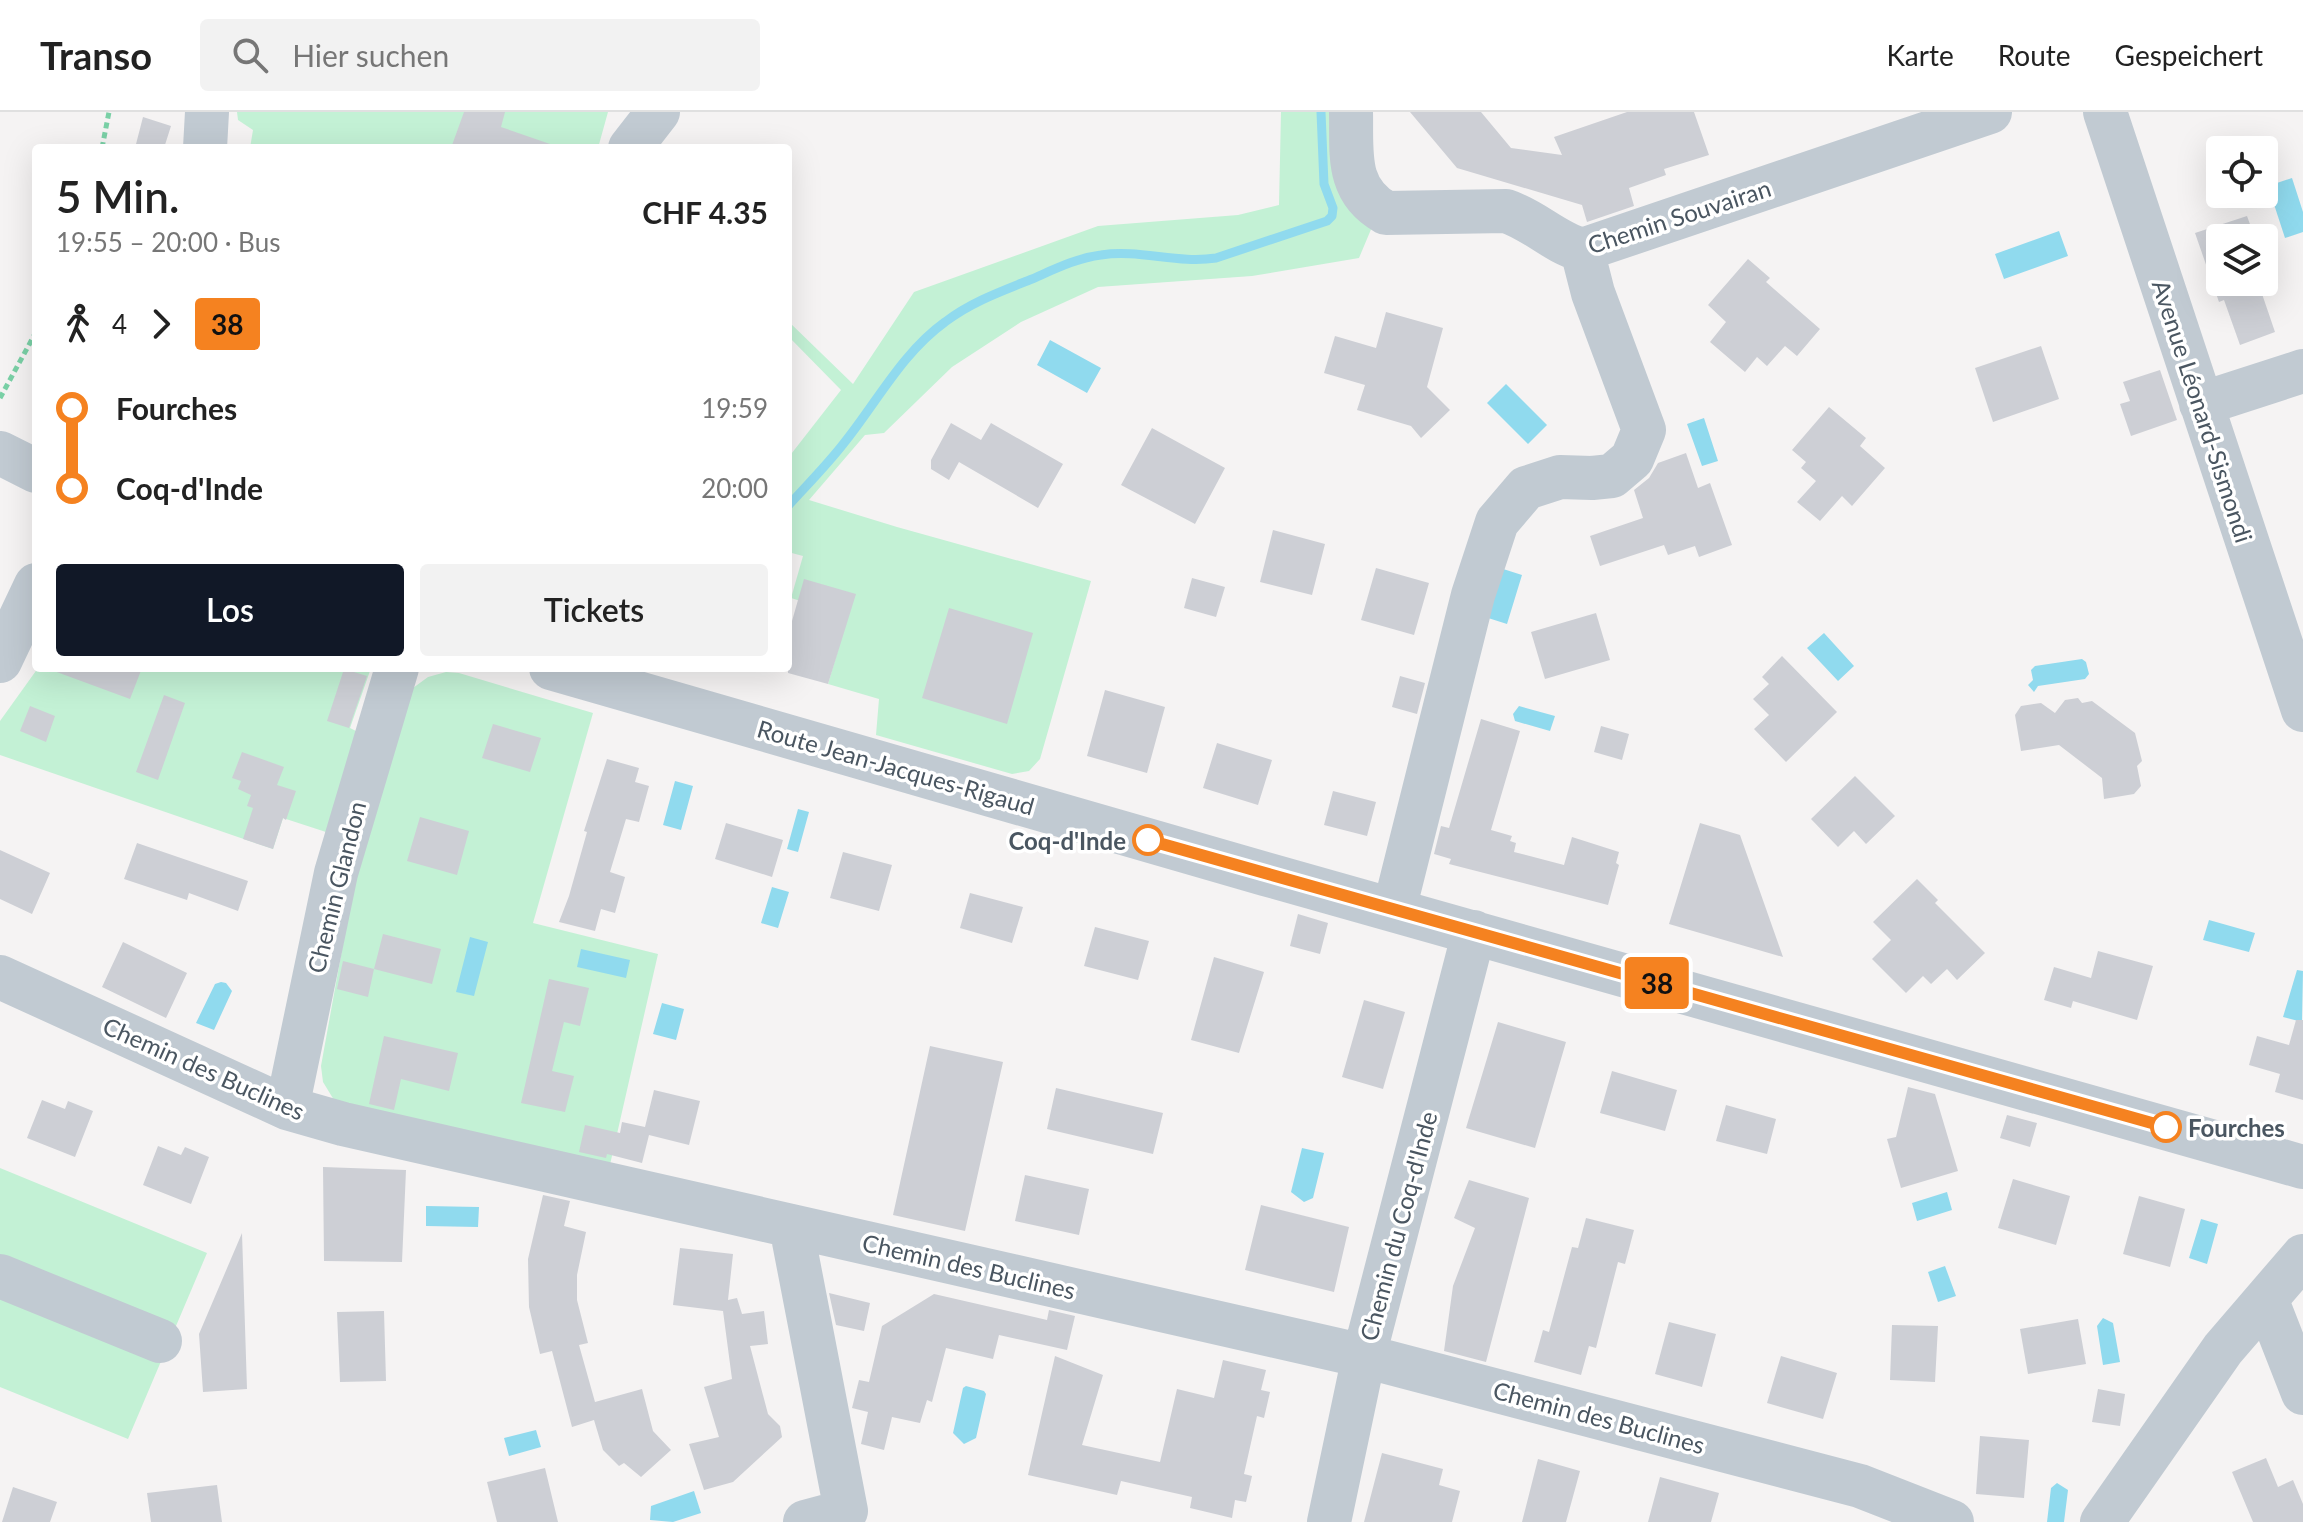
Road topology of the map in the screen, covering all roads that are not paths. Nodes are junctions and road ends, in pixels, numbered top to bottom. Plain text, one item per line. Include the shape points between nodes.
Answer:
1 (207, 112) edge
2 (658, 112) edge
3 (1351, 112) edge
4 (1990, 112) edge
5 (2105, 112) edge
6 (205, 144) edge
7 (633, 144) edge
8 (1582, 250) junction
9 (2303, 371) edge
10 (2201, 404) junction
11 (0, 453) edge
12 (32, 469) edge
13 (32, 593) edge
14 (0, 661) edge
15 (396, 672) edge
16 (565, 672) edge
17 (2303, 710) edge
18 (1394, 910) junction
19 (1474, 932) junction
20 (0, 977) edge
21 (287, 1108) junction
22 (2303, 1167) edge
23 (791, 1226) junction
24 (2303, 1256) edge
25 (0, 1276) edge
26 (2267, 1301) junction
27 (160, 1341) dead end
28 (1364, 1356) junction
29 (2303, 1393) edge
30 (805, 1522) edge
31 (1329, 1522) edge
32 (1952, 1522) edge
33 (2102, 1522) edge

1 - 6 street
2 - 7 street
3 - 8 street, Chemin Souvairan via 1352,173 1375,207 1386,213 1506,211
4 - 8 street, Chemin Souvairan
5 - 10 street, Avenue Léonard-Sismondi
8 - 18 street via 1644,430 1632,459 1612,476 1560,477 1526,488 1497,522 1473,595
9 - 10 street
10 - 17 street, Avenue Léonard-Sismondi
11 - 12 street
13 - 14 street
15 - 21 street, Chemin Glandon via 336,873
16 - 18 street, Route Jean-Jacques-Rigaud
18 - 19 street, Route Jean-Jacques-Rigaud
19 - 22 street, Route Jean-Jacques-Rigaud
19 - 28 street, Chemin du Coq-d'Inde
20 - 21 street, Chemin des Buclines
21 - 23 street, Chemin des Buclines
23 - 28 street, Chemin des Buclines
23 - 30 street via 846,1511
24 - 26 street
25 - 27 street
26 - 29 street
26 - 33 street via 2223,1349
28 - 31 street, Chemin du Coq-d'Inde
28 - 32 street, Chemin des Buclines via 1860,1486

